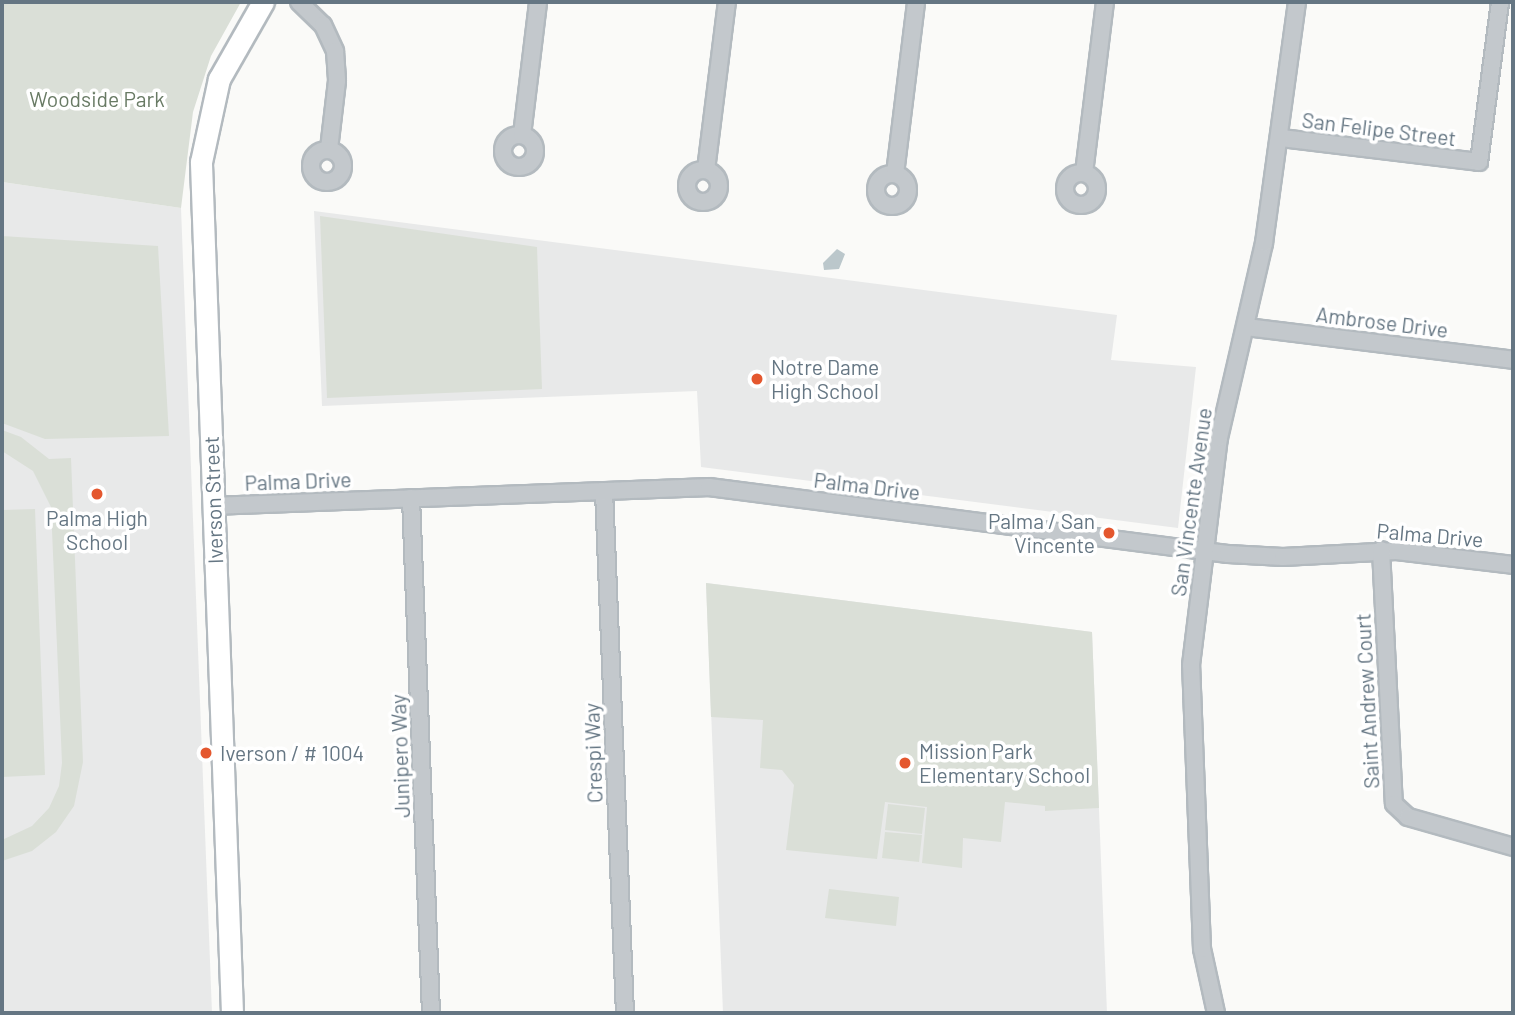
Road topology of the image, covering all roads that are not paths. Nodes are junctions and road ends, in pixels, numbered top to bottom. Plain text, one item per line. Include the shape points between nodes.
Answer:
1 (263, 2) edge
2 (299, 2) edge
3 (538, 2) edge
4 (727, 2) edge
5 (916, 2) edge
6 (1105, 2) edge
7 (1297, 2) edge
8 (1500, 2) edge
9 (522, 135) dead end
10 (1281, 138) junction
11 (329, 149) dead end
12 (706, 170) dead end
13 (1084, 173) dead end
14 (895, 174) dead end
15 (1246, 327) junction
16 (1513, 360) edge
17 (604, 491) junction
18 (411, 498) junction
19 (213, 506) junction
20 (1205, 550) junction
21 (1381, 550) junction
22 (1513, 565) edge
23 (1513, 847) edge
24 (232, 1013) edge
25 (431, 1013) edge
26 (625, 1013) edge
27 (1216, 1013) edge

1 - 19 street, Iverson Street via 219,79 201,162
2 - 11 street via 323,25 335,51 337,81
3 - 9 street
4 - 12 street
5 - 14 street
6 - 13 street
7 - 10 street, San Vincente Avenue
8 - 10 street, San Felipe Street via 1479,162
10 - 15 street, San Vincente Avenue
15 - 16 street, Ambrose Drive
15 - 20 street, San Vincente Avenue via 1219,438
17 - 18 street, Palma Drive
17 - 20 street, Palma Drive via 709,487
17 - 26 street, Crespi Way
18 - 19 street, Palma Drive
18 - 25 street, Junipero Way
19 - 24 street, Iverson Street
20 - 21 street, Palma Drive via 1283,557
20 - 27 street, San Vincente Avenue via 1191,694 1202,949
21 - 22 street, Palma Drive
21 - 23 street, Saint Andrew Court via 1394,804 1408,817

